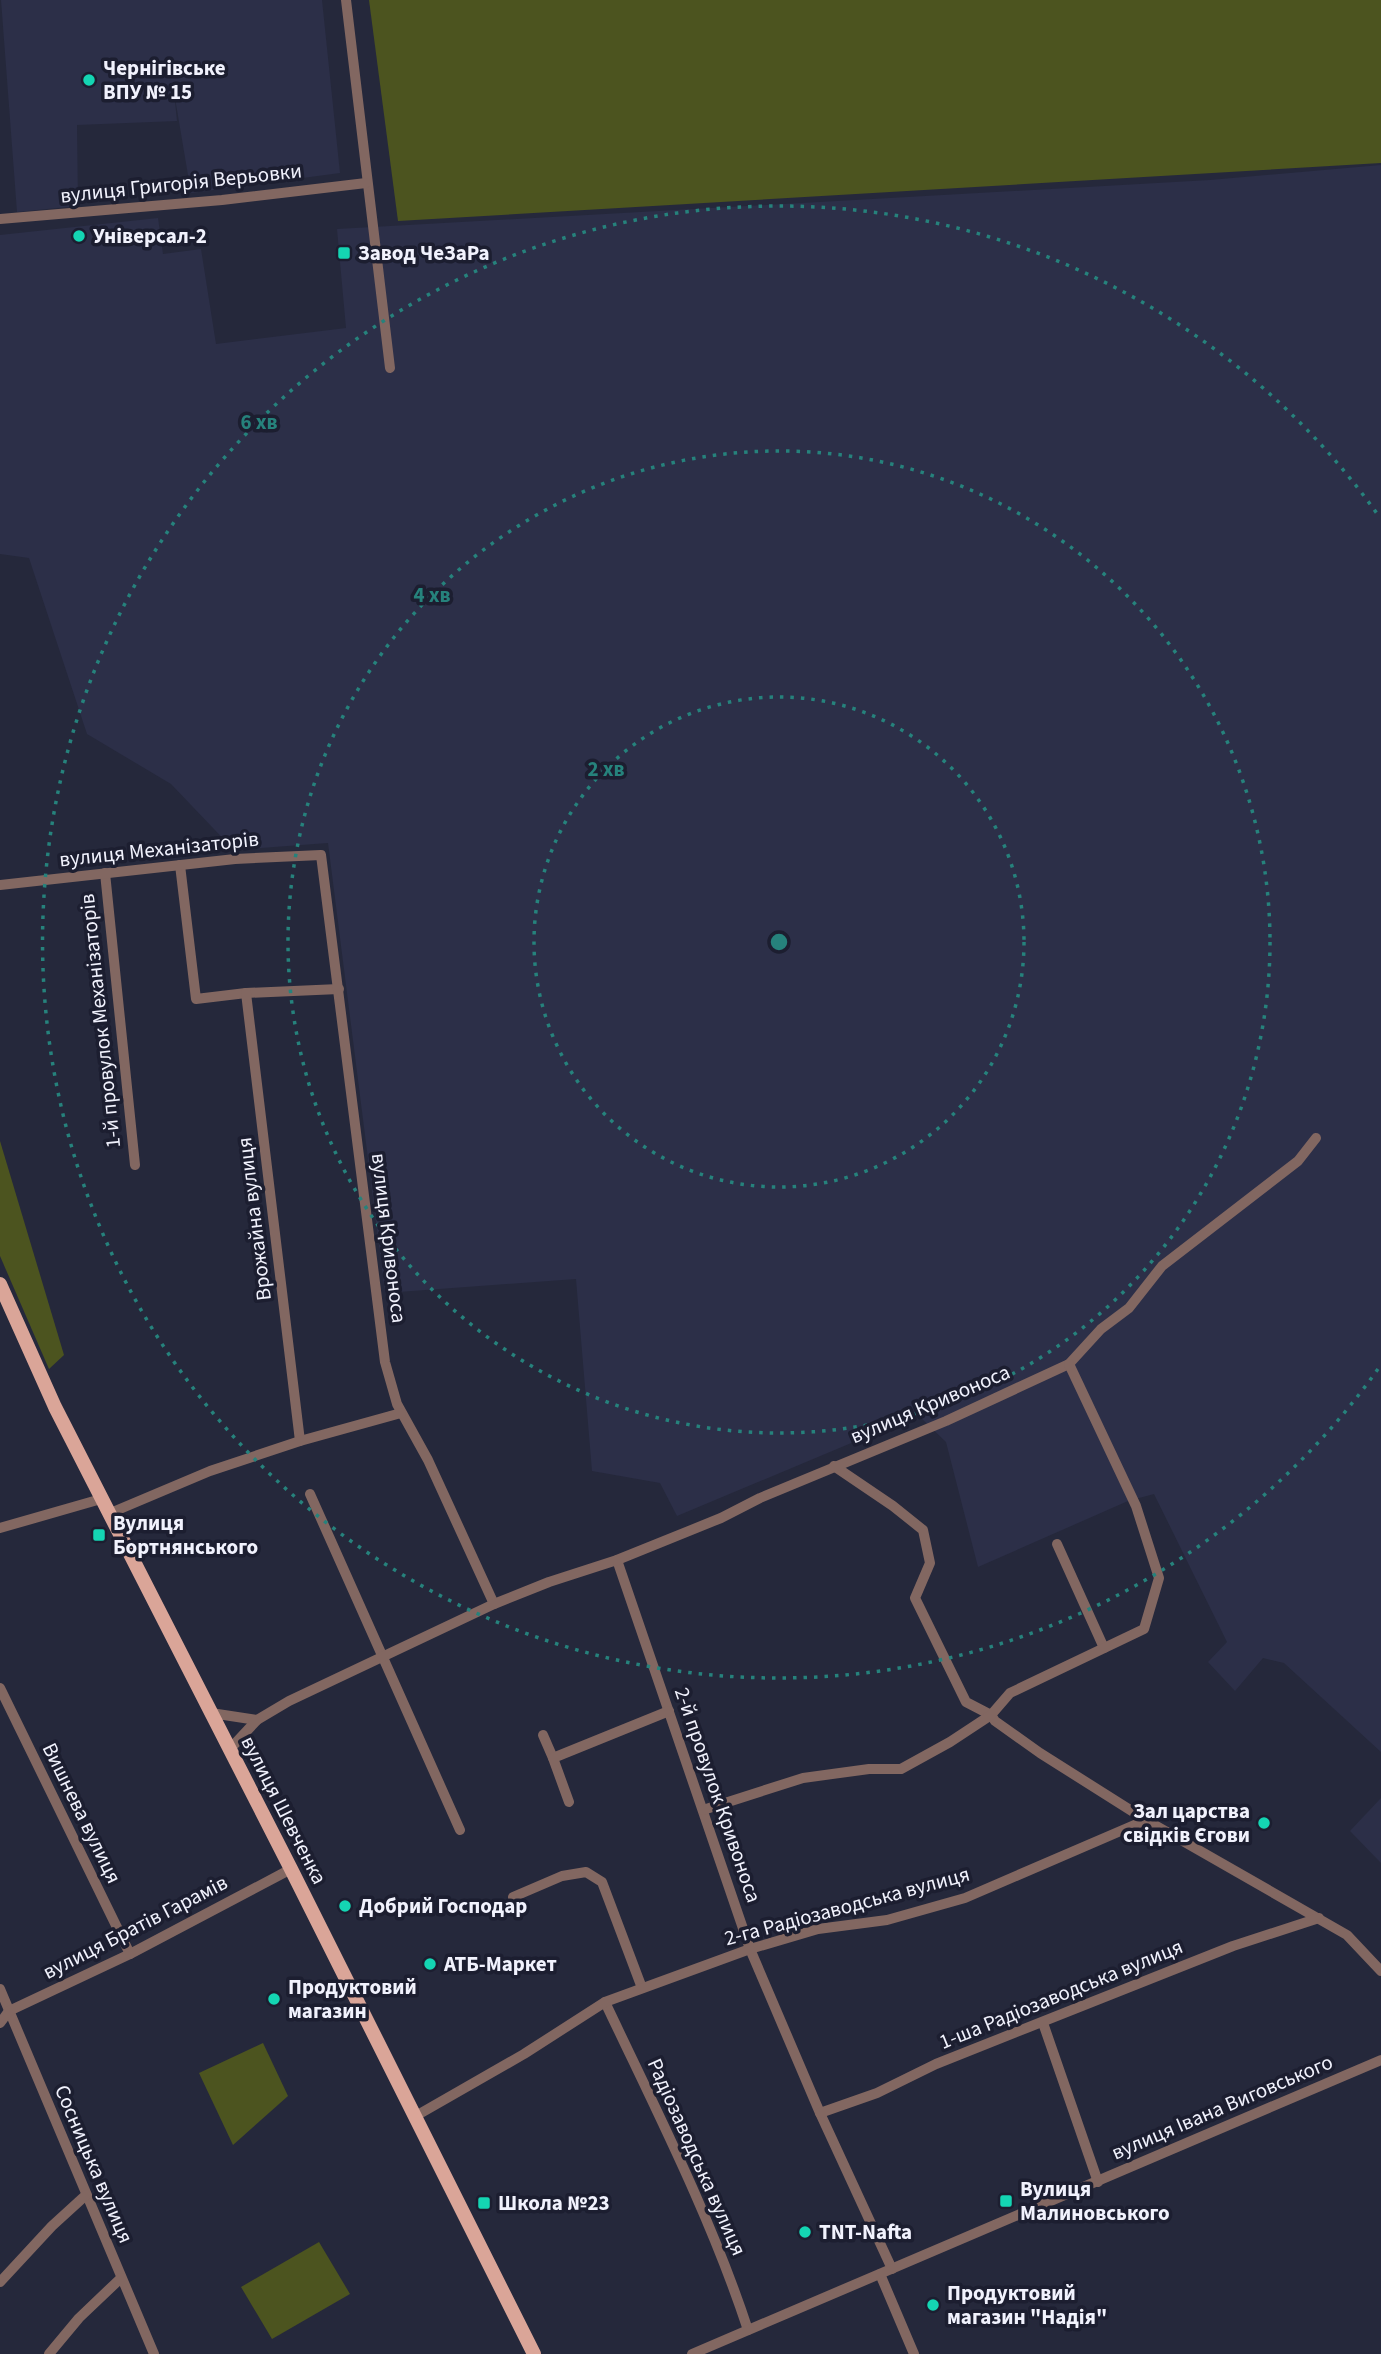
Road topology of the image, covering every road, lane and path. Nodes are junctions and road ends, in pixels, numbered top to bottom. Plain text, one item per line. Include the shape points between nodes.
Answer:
1 (346, 0) edge
2 (366, 183) junction
3 (0, 219) edge
4 (390, 369) dead end
5 (321, 855) joint
6 (180, 865) junction
7 (104, 873) junction
8 (0, 885) edge
9 (339, 989) junction
10 (246, 993) junction
11 (1316, 1138) dead end
12 (135, 1165) dead end
13 (0, 1284) edge
14 (1069, 1364) junction
15 (401, 1413) junction
16 (300, 1441) junction
17 (834, 1466) junction
18 (310, 1494) dead end
19 (101, 1499) junction
20 (108, 1514) junction
21 (0, 1528) edge
22 (1057, 1544) dead end
23 (617, 1560) junction
24 (494, 1604) junction
25 (1104, 1648) junction
26 (384, 1658) junction
27 (0, 1688) edge
28 (669, 1711) junction
29 (211, 1713) junction
30 (991, 1715) junction
31 (257, 1720) junction
32 (543, 1735) dead end
33 (230, 1749) junction
34 (553, 1758) junction
35 (569, 1802) dead end
36 (703, 1810) junction
37 (1146, 1820) junction
38 (460, 1830) dead end
39 (291, 1869) junction
40 (513, 1897) dead end
41 (1319, 1918) junction
42 (750, 1949) junction
43 (130, 1954) junction
44 (1381, 1971) edge
45 (642, 1988) junction
46 (0, 1989) edge
47 (605, 2002) junction
48 (9, 2011) junction
49 (0, 2023) edge
50 (1043, 2023) junction
51 (1381, 2060) edge
52 (820, 2113) junction
53 (414, 2117) junction
54 (1098, 2182) junction
55 (86, 2195) junction
56 (892, 2269) junction
57 (880, 2274) junction
58 (121, 2278) junction
59 (0, 2282) edge
60 (748, 2330) junction
61 (49, 2354) edge
62 (154, 2354) edge
63 (534, 2354) edge
64 (692, 2354) edge
65 (914, 2354) edge

1 - 2 street
2 - 3 street, вулиця Григорія Верьовки
2 - 4 street
5 - 6 street, вулиця Механізаторів
5 - 9 street, вулиця Кривоноса
6 - 7 street, вулиця Механізаторів
6 - 10 street via 196,999
7 - 8 street, вулиця Механізаторів
7 - 12 street, 1-й провулок Механізаторів
9 - 10 street
9 - 15 street, вулиця Кривоноса via 386,1362
10 - 16 street, Врожайна вулиця
11 - 14 street, вулиця Кривоноса via 1298,1161 1162,1266 1129,1308 1101,1329
13 - 19 main road, вулиця Шевченка
14 - 17 street, вулиця Кривоноса
14 - 25 street via 1136,1506 1159,1578 1144,1629
15 - 16 street
15 - 24 street, вулиця Кривоноса via 428,1460
16 - 20 street via 210,1471
17 - 23 street, вулиця Кривоноса
17 - 30 street via 923,1530 930,1563 915,1598 967,1702
18 - 26 street
19 - 20 main road, вулиця Шевченка
19 - 21 street
20 - 29 main road, вулиця Шевченка
22 - 25 street
23 - 24 street, вулиця Кривоноса
23 - 28 street, 2-й провулок Кривоноса
24 - 26 street, вулиця Кривоноса
25 - 30 street via 1010,1693
26 - 31 street, вулиця Кривоноса
26 - 38 street
27 - 43 street, Вишнева вулиця
28 - 34 street
28 - 36 street, 2-й провулок Кривоноса
29 - 31 street
29 - 33 main road, вулиця Шевченка
30 - 36 street via 901,1769 803,1778
30 - 37 street via 1040,1753
31 - 33 street, вулиця Кривоноса
32 - 34 street
33 - 39 main road, вулиця Шевченка
34 - 35 street
36 - 42 street, 2-й провулок Кривоноса
37 - 41 street
37 - 42 street, 2-га Радіозаводська вулиця via 965,1898 887,1920 818,1929
39 - 43 street, вулиця Братів Гарамів
39 - 53 main road, вулиця Шевченка
40 - 45 street via 562,1876 586,1872 602,1882
41 - 44 street via 1347,1935
41 - 50 street, 1-ша Радіозаводська вулиця via 1233,1946
42 - 45 street, 2-га Радіозаводська вулиця
42 - 52 street, 2-й провулок Кривоноса
43 - 48 street, вулиця Братів Гарамів
45 - 47 street, 2-га Радіозаводська вулиця
46 - 48 street, Сосницька вулиця
47 - 53 street, 2-га Радіозаводська вулиця
47 - 60 street, Радіозаводська вулиця via 696,2196
48 - 49 street, вулиця Братів Гарамів
48 - 55 street, Сосницька вулиця
50 - 52 street, 1-ша Радіозаводська вулиця
50 - 54 street
51 - 54 street, вулиця Івана Виговського
52 - 56 street, 2-й провулок Кривоноса
53 - 63 main road, вулиця Шевченка
54 - 56 street, вулиця Івана Виговського
55 - 58 street, Сосницька вулиця
55 - 59 street
56 - 57 street, вулиця Івана Виговського
57 - 60 street, вулиця Івана Виговського
57 - 65 street
58 - 61 street
58 - 62 street, Сосницька вулиця
60 - 64 street, вулиця Івана Виговського

